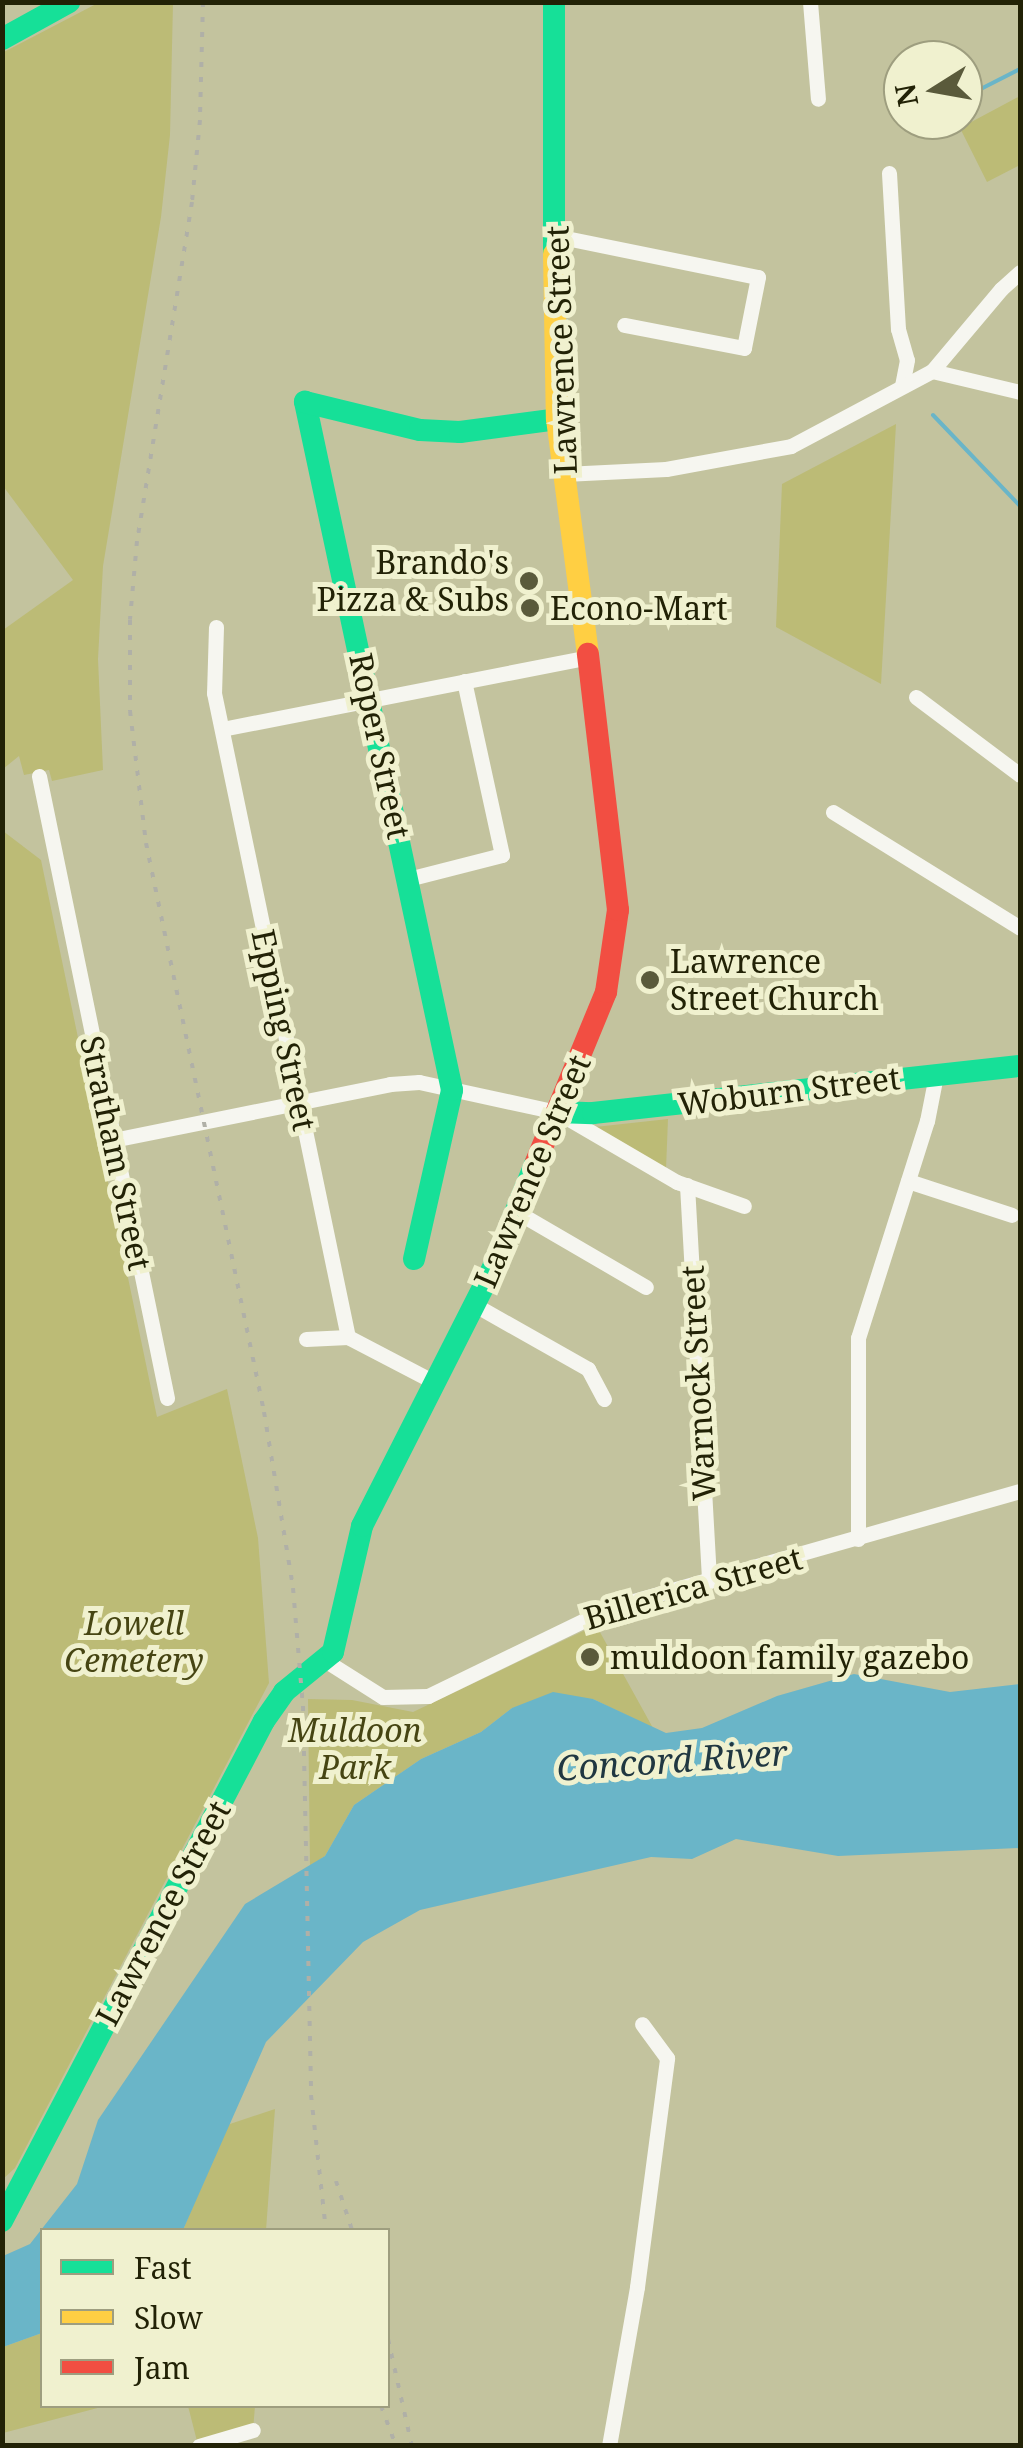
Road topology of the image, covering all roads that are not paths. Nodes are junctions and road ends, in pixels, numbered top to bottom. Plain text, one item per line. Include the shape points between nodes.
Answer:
1 (554, 2) edge
2 (810, 2) edge
3 (60, 5) edge
4 (2, 39) edge
5 (818, 98) dead end
6 (889, 173) dead end
7 (556, 236) junction
8 (1020, 272) edge
9 (624, 324) dead end
10 (932, 371) junction
11 (902, 385) junction
12 (1020, 392) edge
13 (557, 419) junction
14 (564, 474) junction
15 (216, 627) dead end
16 (590, 656) junction
17 (464, 681) junction
18 (916, 697) dead end
19 (372, 700) junction
20 (222, 729) junction
21 (1020, 775) edge
22 (40, 776) dead end
23 (833, 812) dead end
24 (408, 879) junction
25 (1020, 928) edge
26 (1020, 1066) edge
27 (936, 1075) junction
28 (452, 1090) junction
29 (300, 1102) junction
30 (557, 1112) junction
31 (113, 1140) junction
32 (908, 1180) junction
33 (687, 1185) junction
34 (744, 1206) dead end
35 (516, 1212) junction
36 (1012, 1214) dead end
37 (414, 1259) dead end
38 (646, 1288) dead end
39 (475, 1305) junction
40 (348, 1338) junction
41 (306, 1339) dead end
42 (434, 1382) junction
43 (167, 1398) dead end
44 (604, 1399) dead end
45 (1020, 1491) edge
46 (858, 1539) junction
47 (709, 1581) junction
48 (326, 1662) junction
49 (642, 2024) dead end
50 (2, 2221) edge
51 (253, 2430) dead end
52 (199, 2446) edge
53 (609, 2446) edge

1 - 7 street, Lawrence Street
2 - 5 street
3 - 4 street
6 - 11 street via 898,329 907,360
7 - 9 street via 758,277 744,348
7 - 13 street, Lawrence Street
8 - 10 street
10 - 11 street
10 - 12 street
11 - 14 street via 790,446 666,469
13 - 14 street, Lawrence Street
13 - 19 street, Roper Street via 460,432 420,430 306,402
14 - 16 street, Lawrence Street
15 - 20 street, Epping Street via 212,672
16 - 17 street
16 - 30 street, Lawrence Street via 616,925 606,992
17 - 19 street
17 - 24 street via 502,855
18 - 21 street
19 - 20 street
19 - 24 street, Roper Street
20 - 29 street, Epping Street
22 - 31 street, Stratham Street
23 - 25 street
24 - 28 street, Roper Street
26 - 27 street, Woburn Street
27 - 30 street, Woburn Street
27 - 32 street
28 - 29 street via 404,1082
28 - 30 street
28 - 37 street
29 - 31 street
29 - 40 street, Epping Street
30 - 33 street
30 - 35 street, Lawrence Street
31 - 43 street, Stratham Street
32 - 36 street
32 - 46 street via 858,1338
33 - 34 street
33 - 47 street, Warnock Street
35 - 38 street
35 - 39 street, Lawrence Street
39 - 42 street, Lawrence Street
39 - 44 street via 588,1369
40 - 41 street
40 - 42 street
42 - 48 street, Lawrence Street via 362,1526 338,1641
45 - 46 street, Billerica Street
46 - 47 street, Billerica Street
47 - 48 street, Billerica Street via 589,1616 428,1696 383,1698
48 - 50 street, Lawrence Street via 284,1692 264,1720
49 - 53 street via 667,2058
51 - 52 street

